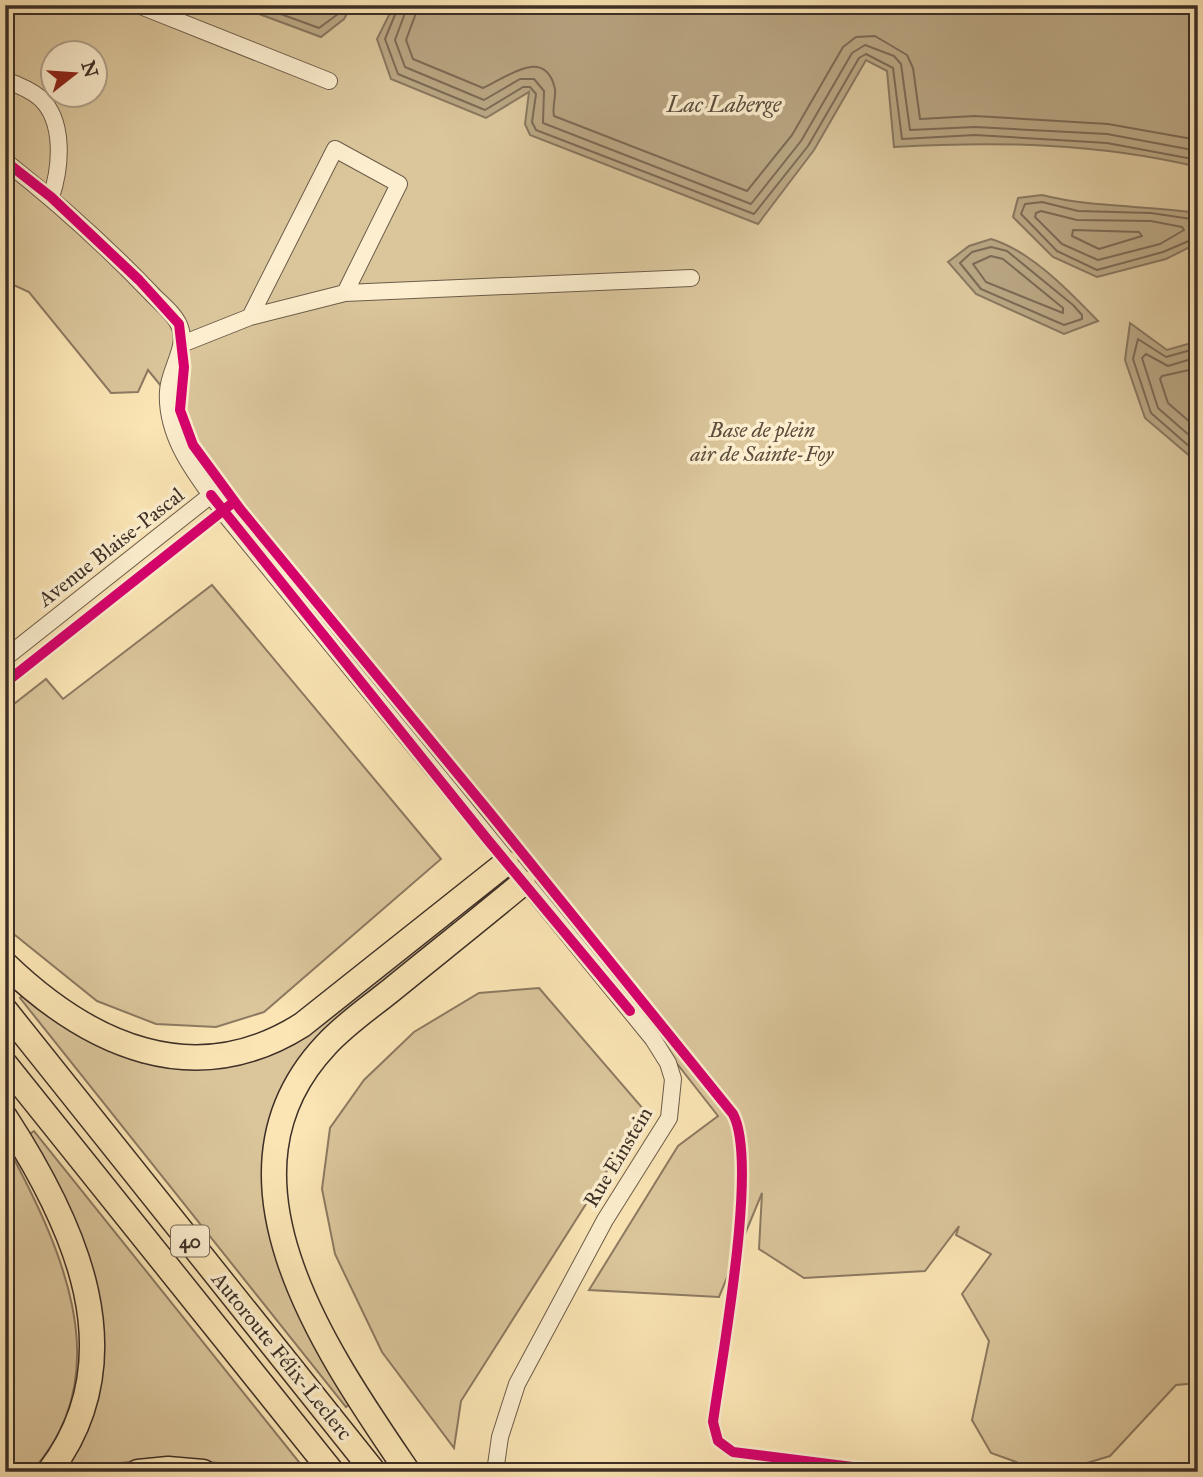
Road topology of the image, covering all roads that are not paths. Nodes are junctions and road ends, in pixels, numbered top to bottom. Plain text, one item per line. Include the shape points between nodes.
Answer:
1 (138, 5) edge
2 (5, 80) edge
3 (329, 81) dead end
4 (5, 162) edge
5 (51, 197) junction
6 (691, 278) dead end
7 (345, 293) junction
8 (250, 317) junction
9 (182, 344) junction
10 (211, 495) junction
11 (5, 658) edge
12 (506, 863) junction
13 (523, 883) junction
14 (5, 964) edge
15 (5, 1010) edge
16 (5, 1064) edge
17 (5, 1117) edge
18 (49, 1472) edge
19 (138, 1472) edge
20 (203, 1472) edge
21 (332, 1472) edge
22 (374, 1472) edge
23 (408, 1472) edge
24 (495, 1472) edge

1 - 3 street
2 - 5 street via 38,95 53,118 59,174
4 - 5 street
5 - 9 street via 172,315 179,324
6 - 7 street
7 - 8 street
7 - 8 street via 398,184 335,149
8 - 9 street
9 - 10 street, Rue Einstein via 170,371 169,410 184,454
10 - 11 street, Avenue Blaise-Pascal
10 - 12 street, Rue Einstein
12 - 13 street, Rue Einstein
12 - 14 highway via 302,1026 232,1055 169,1056 113,1040 54,1007
13 - 23 highway via 326,1045 293,1092 277,1140 277,1213 298,1284 332,1351
13 - 24 street, Rue Einstein via 659,1046 673,1089 662,1134 605,1220 517,1384 500,1437
15 - 22 highway, Autoroute Félix-Leclerc / 40
16 - 21 highway, Autoroute Félix-Leclerc / 40
17 - 18 highway via 64,1223 90,1308 92,1352 87,1392 73,1434
19 - 20 highway

